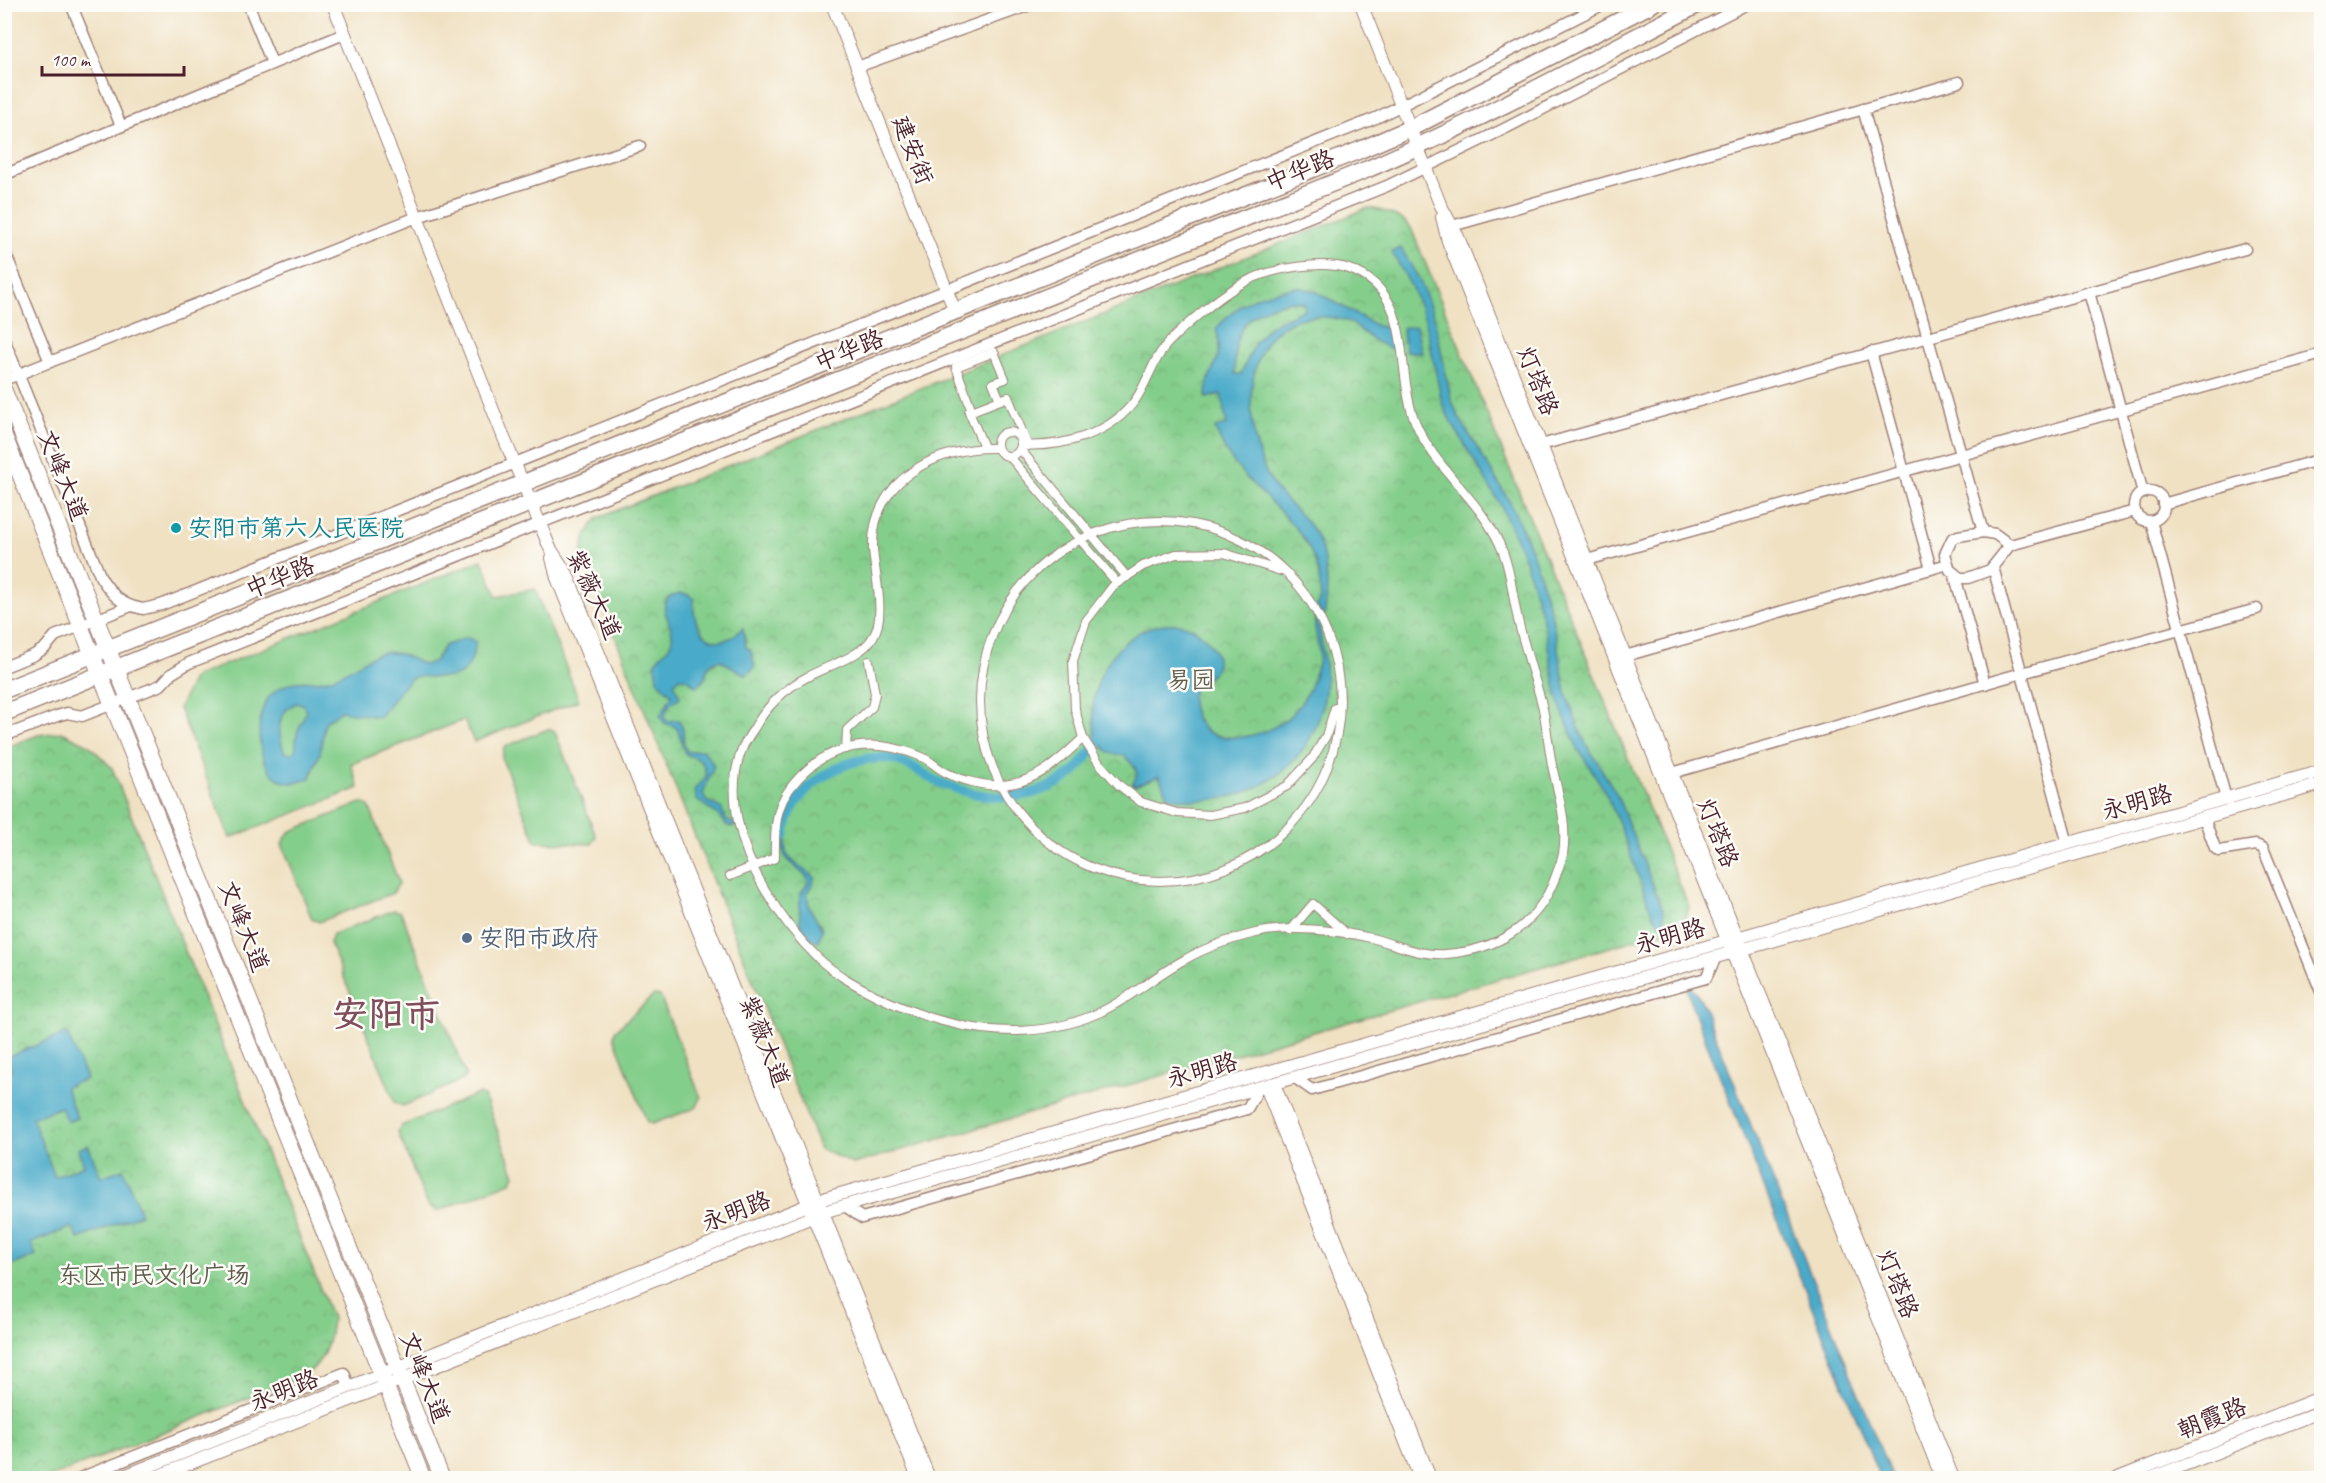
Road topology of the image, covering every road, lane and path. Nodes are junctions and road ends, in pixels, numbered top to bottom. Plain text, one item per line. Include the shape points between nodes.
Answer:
1 (71, 4) edge
2 (248, 4) edge
3 (333, 4) edge
4 (832, 4) edge
5 (1033, 4) edge
6 (1361, 4) edge
7 (1604, 4) edge
8 (1652, 4) edge
9 (1698, 4) edge
10 (1747, 4) edge
11 (1001, 10) edge
12 (344, 34) junction
13 (273, 63) junction
14 (857, 67) junction
15 (1959, 82) dead end
16 (1401, 106) junction
17 (1863, 109) junction
18 (121, 126) junction
19 (1410, 128) junction
20 (640, 146) dead end
21 (1417, 147) junction
22 (1425, 167) junction
23 (4, 174) edge
24 (1440, 204) junction
25 (417, 217) junction
26 (1452, 226) junction
27 (2245, 249) dead end
28 (4, 250) edge
29 (946, 290) junction
30 (2089, 292) junction
31 (955, 312) junction
32 (1927, 337) junction
33 (4, 339) edge
34 (1871, 352) junction
35 (2322, 354) edge
36 (50, 362) junction
37 (19, 374) junction
38 (4, 380) edge
39 (4, 390) edge
40 (1000, 400) junction
41 (972, 411) junction
42 (2121, 411) junction
43 (4, 435) edge
44 (1541, 445) junction
45 (1023, 446) junction
46 (984, 447) junction
47 (997, 448) junction
48 (1961, 455) junction
49 (1010, 457) junction
50 (2322, 459) edge
51 (515, 464) junction
52 (1904, 471) junction
53 (524, 483) junction
54 (2143, 493) junction
55 (531, 502) junction
56 (2163, 504) junction
57 (2135, 511) junction
58 (2151, 521) junction
59 (540, 523) junction
60 (1983, 532) junction
61 (1092, 535) junction
62 (1080, 540) junction
63 (2010, 545) junction
64 (1587, 560) junction
65 (1994, 567) junction
66 (1931, 569) junction
67 (1951, 569) junction
68 (1283, 571) junction
69 (1127, 577) junction
70 (1117, 583) junction
71 (130, 606) junction
72 (2257, 609) dead end
73 (96, 619) junction
74 (81, 626) junction
75 (2180, 630) junction
76 (101, 652) junction
77 (1625, 656) junction
78 (869, 661) dead end
79 (4, 667) edge
80 (108, 671) junction
81 (2022, 673) junction
82 (1984, 684) junction
83 (4, 690) edge
84 (1339, 691) junction
85 (128, 698) junction
86 (112, 704) junction
87 (4, 713) edge
88 (4, 736) edge
89 (1083, 738) junction
90 (846, 749) junction
91 (2322, 771) edge
92 (1672, 773) junction
93 (2322, 784) edge
94 (1003, 785) junction
95 (2226, 799) junction
96 (2204, 818) junction
97 (2068, 844) junction
98 (752, 868) junction
99 (730, 876) dead end
100 (1290, 931) junction
101 (1348, 935) junction
102 (1735, 945) junction
103 (2322, 994) edge
104 (1266, 1086) junction
105 (815, 1209) junction
106 (400, 1373) junction
107 (383, 1380) junction
108 (349, 1387) junction
109 (2322, 1397) edge
110 (2322, 1411) edge
111 (80, 1479) edge
112 (119, 1479) edge
113 (153, 1479) edge
114 (423, 1479) edge
115 (442, 1479) edge
116 (918, 1479) edge
117 (929, 1479) edge
118 (1420, 1479) edge
119 (1430, 1479) edge
120 (1942, 1479) edge
121 (1953, 1479) edge
122 (2118, 1479) edge
123 (2151, 1479) edge

1 - 18 street
2 - 13 street
3 - 12 street, 紫薇大道
4 - 14 street, 建安街
5 - 11 street
6 - 16 street, 灯塔路
7 - 16 street
8 - 19 highway, 中华路
9 - 21 highway, 中华路
10 - 22 street
11 - 14 street
12 - 13 street
12 - 25 street, 紫薇大道
13 - 18 street
14 - 29 street, 建安街
15 - 17 street
16 - 19 street, 灯塔路
16 - 29 street
17 - 26 street
17 - 32 street
18 - 23 street
19 - 21 street, 灯塔路
19 - 31 highway, 中华路
20 - 25 street
21 - 22 street, 灯塔路
21 - 55 highway, 中华路
22 - 24 street, 灯塔路
22 - 59 street via 1387,186
24 - 26 street, 灯塔路
24 - 102 street, 灯塔路 via 1448,241
25 - 36 street
25 - 51 street, 紫薇大道
26 - 44 street, 灯塔路
27 - 30 street
28 - 36 street
29 - 31 street, 建安街
29 - 51 street
30 - 32 street
30 - 42 street
31 - 53 highway, 中华路
32 - 34 street
32 - 48 street
33 - 37 street
34 - 44 street
34 - 52 street
35 - 42 street
36 - 37 street
37 - 38 street
37 - 71 street via 101,578 111,593
39 - 73 main road, 文峰大道
40 - 41 street
40 - 41 street via 993,383 1005,379 994,352 956,367
40 - 45 street via 1008,397
41 - 46 street via 969,412
42 - 48 street
42 - 54 street
43 - 74 main road, 文峰大道
44 - 64 street, 灯塔路
45 - 47 street via 1019,436 1012,432 997,439
45 - 49 street
45 - 61 street
45 - 101 street via 1067,442 1107,427 1133,403 1162,349 1195,317 1248,280 1282,269 1323,264 1352,269 1380,288 1391,303 1412,416 1431,453 1497,535 1509,568 1516,613 1544,711 1564,816 1563,857 1548,896 1528,922 1493,944 1444,954
46 - 47 street
46 - 98 street via 932,460 905,476 888,494 876,516 873,548 880,609 874,637 855,654 803,679 771,703 755,725 740,753 735,779 737,816
47 - 49 street
48 - 52 street
48 - 60 street
49 - 62 street
50 - 56 street
51 - 53 street, 紫薇大道
51 - 71 street via 161,605 143,609
52 - 64 street
52 - 66 street
53 - 55 street, 紫薇大道
53 - 76 highway, 中华路
54 - 56 street via 2157,494
54 - 57 street via 2136,500
55 - 59 street, 紫薇大道
55 - 80 highway, 中华路
56 - 58 street via 2161,515
57 - 58 street via 2139,518
57 - 63 street
58 - 75 street
59 - 85 street via 189,663 161,684
59 - 105 street, 紫薇大道 via 557,578
60 - 63 street via 1995,534
60 - 67 street via 1952,539 1946,555
61 - 62 street
61 - 68 street via 1155,519 1187,522 1246,542
61 - 69 street
62 - 70 street
62 - 94 street via 1036,572 1010,600 984,659 983,734 994,771
63 - 65 street
64 - 77 street, 灯塔路
65 - 67 street via 1968,578 1960,578
65 - 81 street
66 - 67 street
66 - 77 street
67 - 82 street
68 - 69 street via 1224,553 1176,554 1143,566
68 - 84 street via 1325,627
69 - 70 street
70 - 89 street via 1086,621 1073,661 1075,709
71 - 73 street
72 - 75 street
73 - 74 street
73 - 76 main road, 文峰大道
74 - 76 main road, 文峰大道
74 - 79 street via 55,636 34,655
75 - 81 street
75 - 95 street
76 - 80 main road, 文峰大道
76 - 83 highway, 中华路
77 - 92 street, 灯塔路
78 - 90 street via 875,694 872,707 847,730
80 - 85 main road, 文峰大道
80 - 86 main road, 文峰大道
80 - 87 highway, 中华路
81 - 82 street
81 - 97 street
82 - 92 street
84 - 89 street via 1326,736 1312,759 1287,786 1245,808 1210,815 1177,813 1141,802 1119,785
84 - 94 street via 1337,735 1327,769 1307,811 1286,834 1238,863 1212,872 1151,881 1093,868 1067,856 1030,826 1011,803
85 - 86 street
85 - 106 main road, 文峰大道
86 - 88 street via 82,716 67,713
86 - 107 main road, 文峰大道
89 - 94 street via 1059,762 1034,777
90 - 94 street via 864,744 898,748 924,758 946,773 978,783
90 - 98 street via 813,764 799,777 780,803 774,831 775,858
91 - 95 street, 永明路
92 - 102 street, 灯塔路
93 - 96 street, 永明路
95 - 97 street, 永明路
96 - 102 street, 永明路
96 - 103 street via 2219,851 2256,844 2263,848
97 - 102 street, 永明路
98 - 99 street
98 - 100 street via 793,931 822,962 852,983 898,1007 940,1022 985,1030 1047,1029 1098,1014 1184,960 1230,939 1269,930
100 - 101 street
100 - 101 street via 1312,904
102 - 104 street, 永明路 via 1716,957
102 - 105 street, 永明路
102 - 120 street, 灯塔路
102 - 121 street, 灯塔路
104 - 105 street, 永明路 via 845,1206
104 - 118 street
104 - 119 street
105 - 106 street, 永明路
105 - 116 street, 紫薇大道
105 - 117 street, 紫薇大道
106 - 107 street, 永明路
106 - 115 main road, 文峰大道
107 - 108 street, 永明路
107 - 113 street, 永明路
107 - 114 main road, 文峰大道
108 - 111 street via 344,1373
108 - 112 street, 永明路
109 - 122 street, 朝霞路
110 - 123 street, 朝霞路

